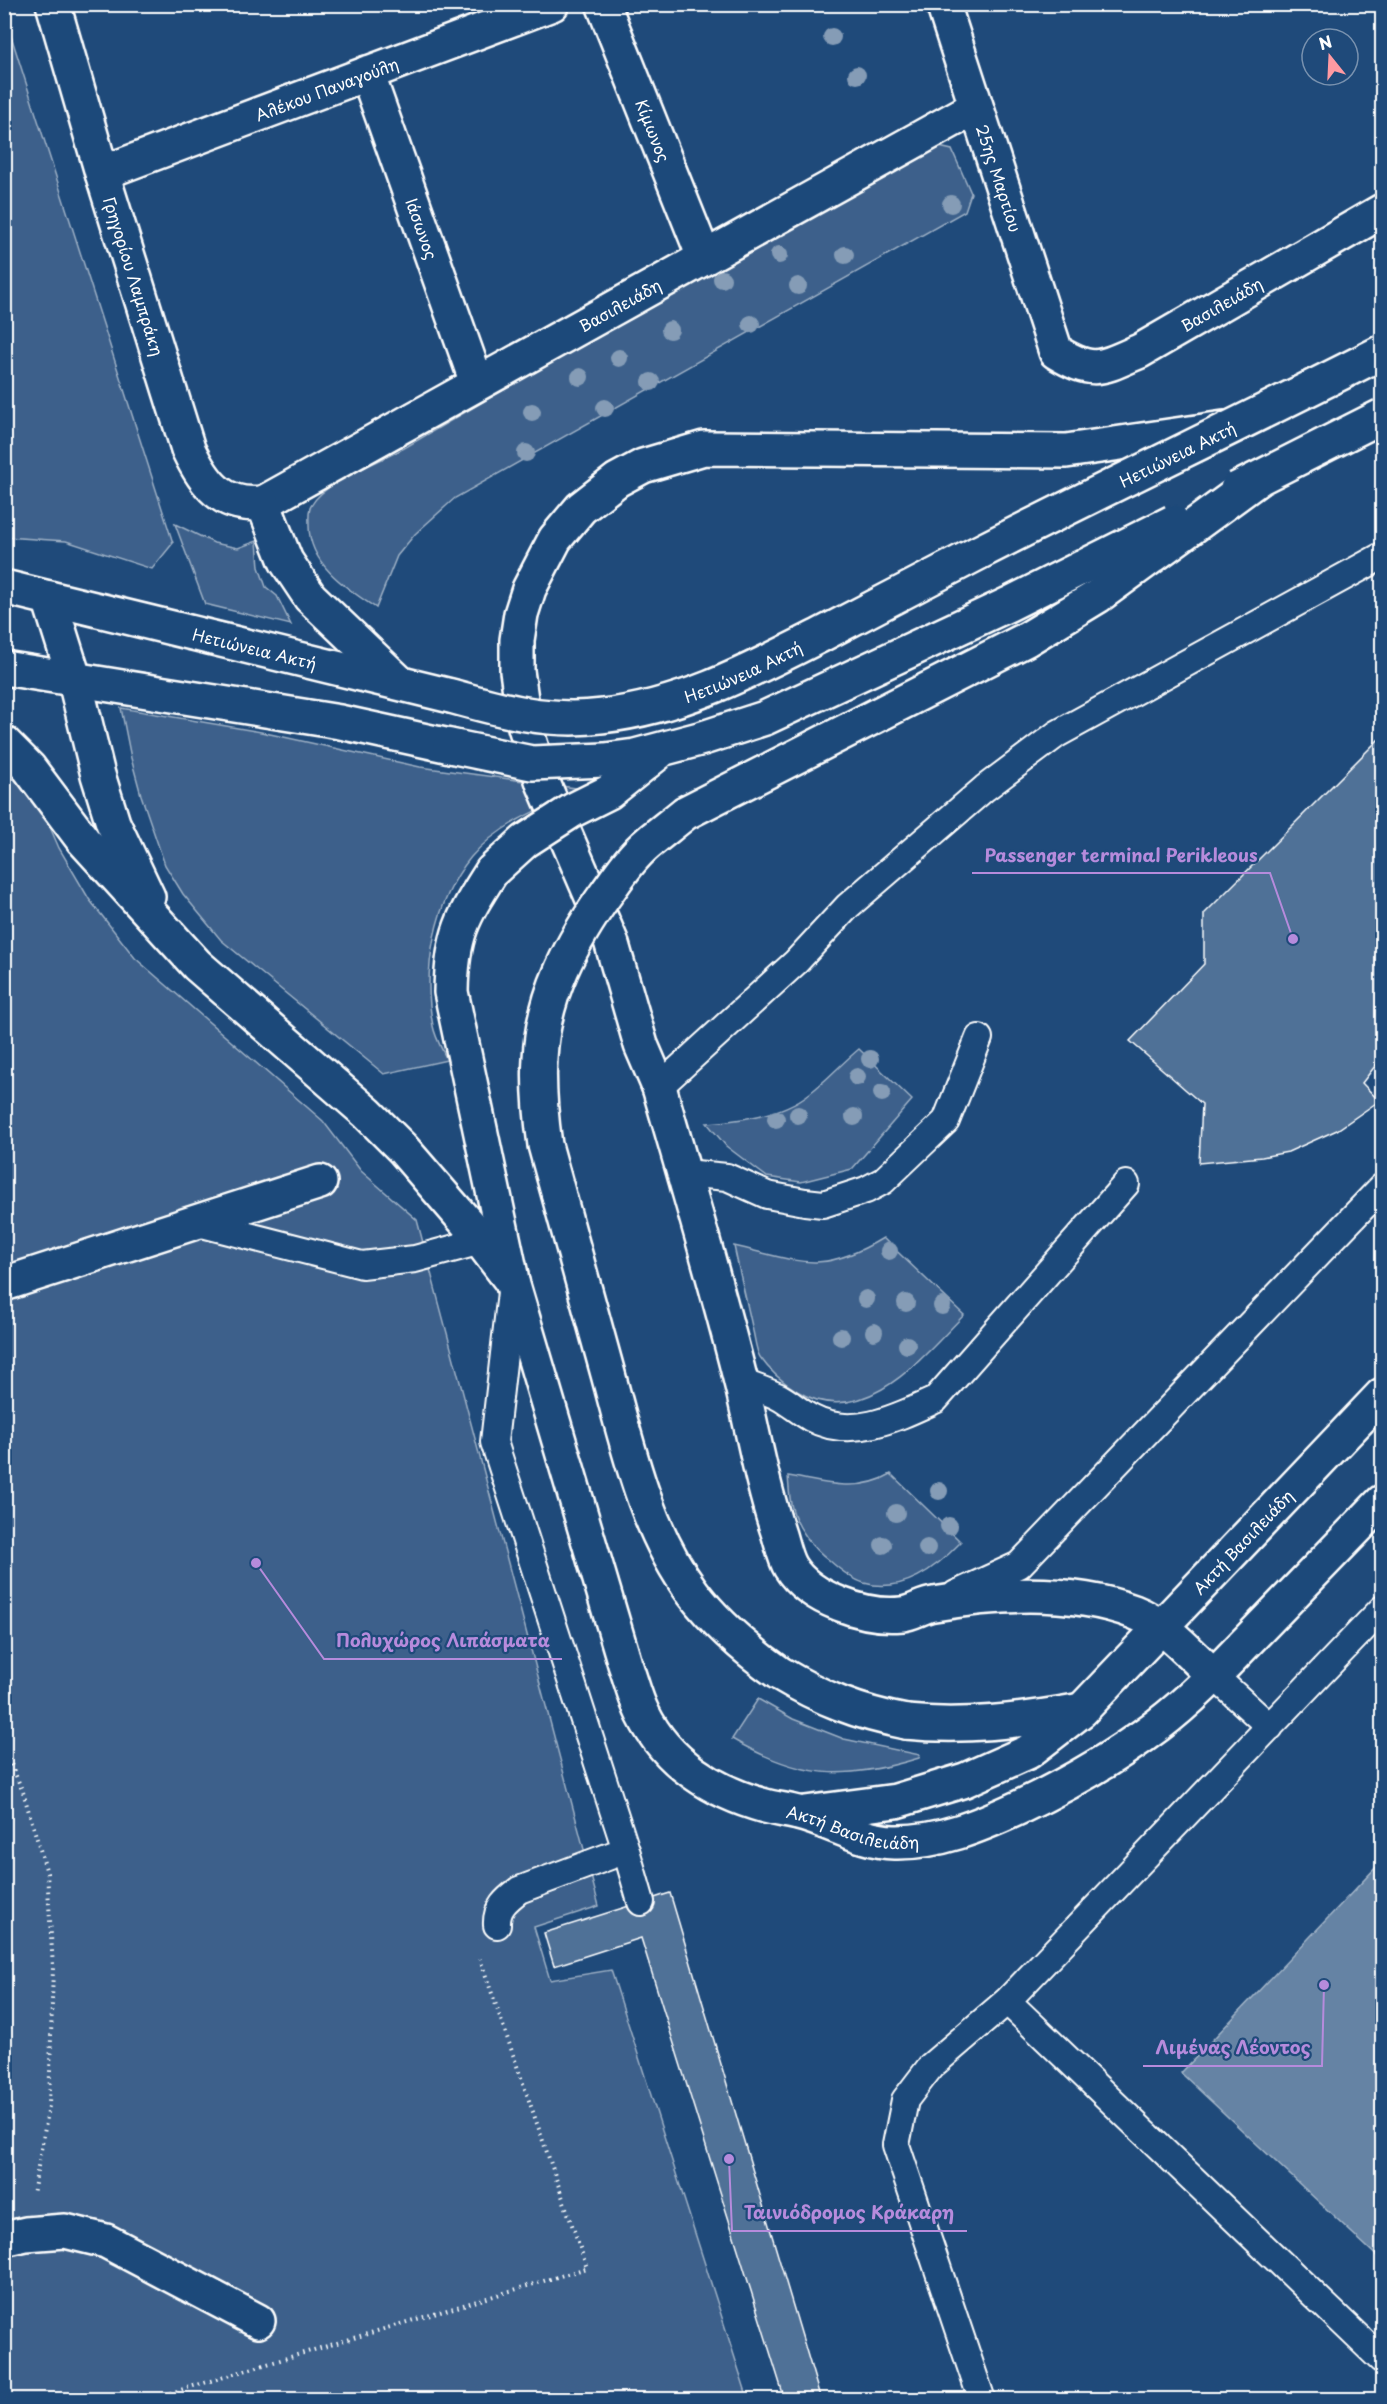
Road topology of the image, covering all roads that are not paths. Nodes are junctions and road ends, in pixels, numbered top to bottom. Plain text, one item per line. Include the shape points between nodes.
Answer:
1 (53, 4) edge
2 (552, 4) edge
3 (603, 4) edge
4 (942, 4) edge
5 (367, 73) junction
6 (976, 107) junction
7 (102, 173) junction
8 (1383, 211) edge
9 (704, 257) junction
10 (1056, 352) joint
11 (1383, 352) edge
12 (477, 383) junction
13 (1383, 416) edge
14 (1236, 426) junction
15 (1258, 479) junction
16 (263, 503) junction
17 (1383, 556) edge
18 (4, 587) edge
19 (49, 598) junction
20 (4, 668) edge
21 (75, 681) junction
22 (400, 682) junction
23 (4, 743) edge
24 (664, 749) junction
25 (163, 928) junction
26 (979, 1038) dead end
27 (659, 1087) junction
28 (685, 1173) junction
29 (320, 1182) dead end
30 (1126, 1184) dead end
31 (1383, 1187) edge
32 (194, 1222) junction
33 (481, 1241) junction
34 (512, 1282) junction
35 (4, 1284) edge
36 (740, 1381) junction
37 (1383, 1395) edge
38 (1383, 1502) edge
39 (931, 1604) junction
40 (1383, 1609) edge
41 (1160, 1628) junction
42 (1214, 1675) junction
43 (1081, 1711) junction
44 (1270, 1727) junction
45 (800, 1814) junction
46 (626, 1850) junction
47 (641, 1902) dead end
48 (496, 1925) dead end
49 (1007, 2001) junction
50 (15, 2236) edge
51 (258, 2321) dead end
52 (1383, 2360) edge
53 (982, 2400) edge

1 - 7 main road, Γρηγορίου Λαμπράκη
2 - 5 main road, Αλέκου Παναγούλη
3 - 9 main road, Κίμωνος
4 - 6 main road, 25ης Μαρτίου
5 - 7 main road, Αλέκου Παναγούλη
5 - 12 main road, Ιάσωνος
6 - 9 main road, Βασιλειάδη
6 - 10 main road, 25ης Μαρτίου
7 - 16 main road, Γρηγορίου Λαμπράκη via 194,462 204,479 230,501
8 - 10 main road, Βασιλειάδη via 1140,351 1103,367 1078,366
9 - 12 main road, Βασιλειάδη
11 - 14 main road, Ηετιώνεια Ακτή, bridge
12 - 16 main road, Βασιλειάδη
13 - 15 main road, bridge
14 - 22 main road, Ηετιώνεια Ακτή, bridge via 741,675 688,697 629,712 571,718 526,715
14 - 27 main road, bridge via 1066,451 704,448 643,466 581,508 555,539 529,589 517,640 517,671 525,727 543,783 611,941 641,1045
15 - 24 main road, bridge via 1009,604 765,718
15 - 43 main road, bridge via 1098,596 1027,639 685,813 647,843 584,925 562,964 547,1009 540,1057 539,1100 545,1145 635,1472 665,1545 693,1592 747,1651 808,1690 853,1710 906,1722 963,1725
16 - 22 main road via 286,561 310,597
17 - 27 lane via 1057,734 1014,764 848,906 796,963
18 - 19 main road, Ηετιώνεια Ακτή
19 - 21 main road
19 - 22 main road, Ηετιώνεια Ακτή
20 - 21 main road
21 - 24 main road, bridge via 340,722 532,763 605,760
21 - 25 main road via 113,824
23 - 25 main road via 29,768 83,840
24 - 34 main road, bridge via 609,792 525,841 492,871 467,909 457,934 451,992
25 - 33 main road via 197,965 368,1113
26 - 28 lane via 946,1121 884,1181 867,1190 823,1204 767,1195 727,1177
27 - 28 main road
28 - 36 main road
29 - 32 main road
30 - 36 lane via 935,1400 903,1415 854,1428 812,1419 779,1397
31 - 39 lane via 1019,1564
32 - 33 lane via 362,1264 415,1259
32 - 35 main road
33 - 34 main road
34 - 45 main road via 642,1712 673,1757 717,1788 767,1807
34 - 46 lane via 494,1442
36 - 39 main road via 790,1567 812,1591 847,1607 903,1614
37 - 41 main road, Ακτή Βασιλειάδη
38 - 42 main road, Ακτή Βασιλειάδη
39 - 41 main road via 1044,1595 1076,1597 1137,1613
40 - 44 lane
41 - 42 main road
41 - 43 main road, Ακτή Βασιλειάδη
42 - 44 lane
42 - 45 main road, Ακτή Βασιλειάδη via 1118,1754 1056,1790 976,1827 916,1842 892,1842 867,1838
43 - 45 main road, Ακτή Βασιλειάδη via 1028,1752 965,1780 896,1801
44 - 49 lane
46 - 47 lane
46 - 48 lane via 519,1890 504,1901 496,1915
49 - 52 lane
49 - 53 lane via 931,2066 905,2100 896,2145
50 - 51 main road via 65,2231 106,2241

